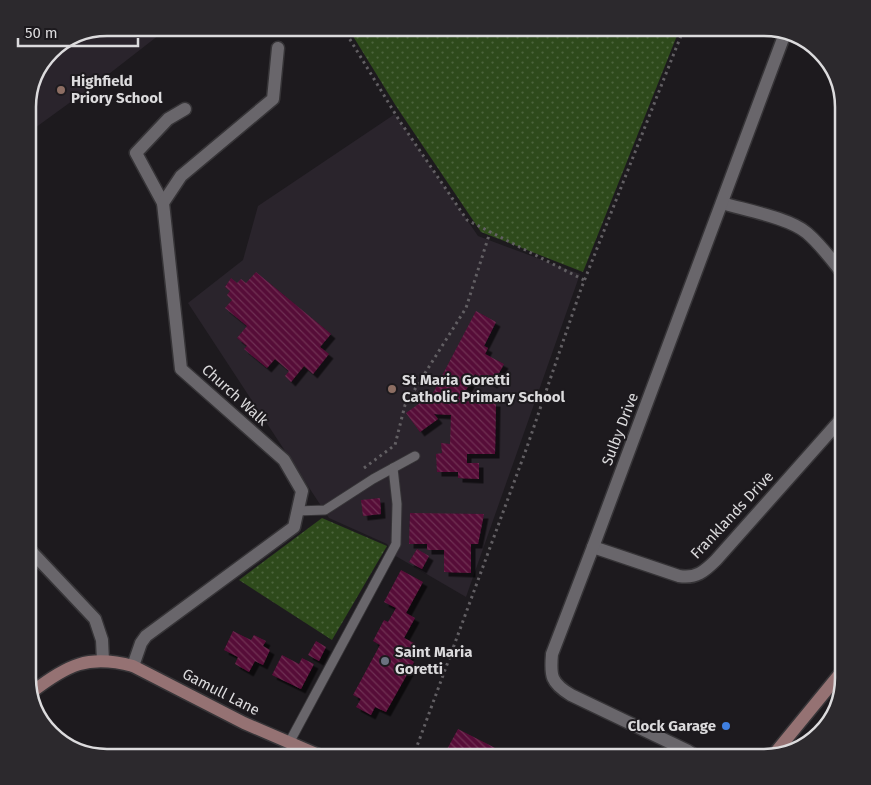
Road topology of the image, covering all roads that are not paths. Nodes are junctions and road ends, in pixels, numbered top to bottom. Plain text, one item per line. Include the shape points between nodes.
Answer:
1 (783, 40) edge
2 (278, 48) dead end
3 (185, 109) dead end
4 (163, 203) junction
5 (722, 203) junction
6 (835, 263) edge
7 (835, 426) edge
8 (415, 456) dead end
9 (393, 468) junction
10 (297, 512) junction
11 (593, 547) junction
12 (36, 567) edge
13 (104, 661) junction
14 (133, 666) junction
15 (835, 680) edge
16 (37, 688) edge
17 (289, 742) junction
18 (781, 746) edge
19 (304, 749) edge
20 (684, 749) edge

1 - 5 street, Sulby Drive
2 - 4 street via 273,99 182,176
3 - 4 street via 168,119 136,153
4 - 10 street, Church Walk via 181,369 284,460 302,491
5 - 6 street via 791,223 806,232
5 - 11 street, Sulby Drive
7 - 11 street, Franklands Drive via 716,560 696,576 679,576
8 - 9 lane
9 - 10 lane via 325,510
9 - 17 lane via 397,504 396,544
10 - 14 street, Church Walk via 294,527 146,636
11 - 20 street, Sulby Drive via 552,654 553,677 558,687 571,695
12 - 13 street via 95,619
13 - 14 street, Gamull Lane
13 - 16 street, Gamull Lane via 68,668
14 - 17 street, Gamull Lane via 244,723
15 - 18 street
17 - 19 street, Gamull Lane

